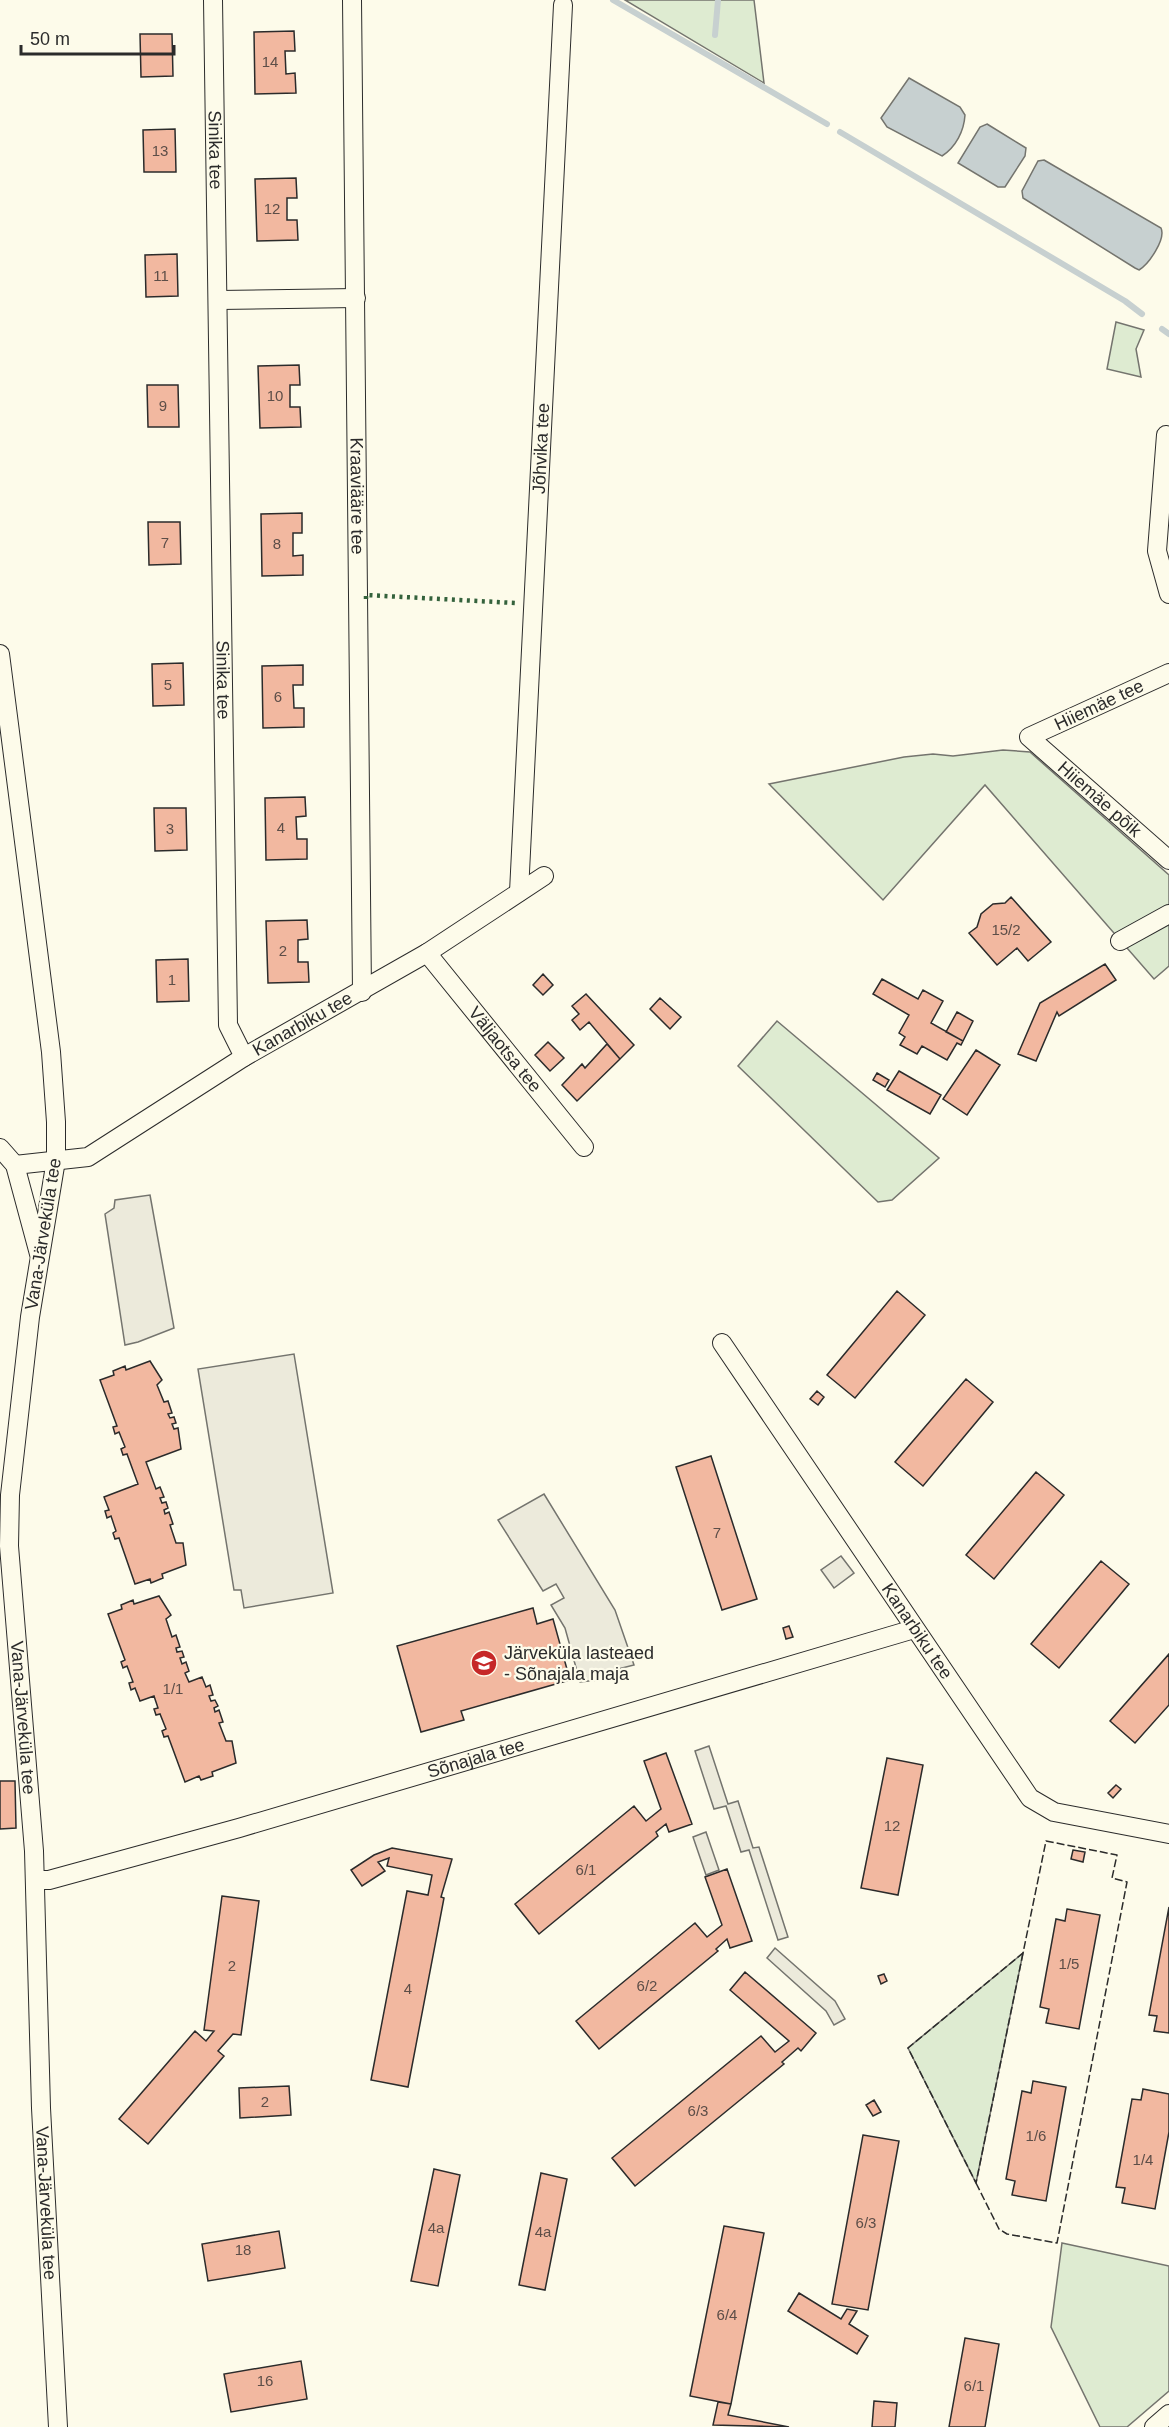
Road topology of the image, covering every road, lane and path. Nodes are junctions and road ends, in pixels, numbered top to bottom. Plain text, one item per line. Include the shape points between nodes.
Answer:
1 (213, 0) edge
2 (352, 0) edge
3 (563, 5) dead end
4 (356, 298) junction
5 (219, 300) junction
6 (1166, 435) dead end
7 (1169, 594) edge
8 (0, 654) edge
9 (1169, 673) edge
10 (1029, 737) joint
11 (1169, 860) edge
12 (544, 876) dead end
13 (519, 892) junction
14 (1169, 914) edge
15 (1120, 941) dead end
16 (427, 953) junction
17 (362, 992) junction
18 (244, 1057) junction
19 (584, 1147) dead end
20 (0, 1148) edge
21 (56, 1160) junction
22 (15, 1165) junction
23 (41, 1262) junction
24 (722, 1343) dead end
25 (914, 1629) junction
26 (1169, 1834) edge
27 (35, 1881) junction
28 (1169, 2414) edge
29 (58, 2427) edge
30 (1154, 2427) edge

1 - 5 street, Sinika tee
2 - 4 street, Kraaviääre tee
3 - 13 street, Jõhvika tee
4 - 5 street
4 - 17 street, Kraaviääre tee
5 - 18 street, Sinika tee via 228,1025
6 - 7 street via 1157,551
8 - 21 street, Vana-Järveküla tee via 51,1052
9 - 10 street, Hiiemäe tee
10 - 11 street, Hiiemäe põik
12 - 13 street, Kanarbiku tee
13 - 16 street, Kanarbiku tee
14 - 15 street
16 - 17 street, Kanarbiku tee
16 - 19 street, Väljaotsa tee
17 - 18 street, Kanarbiku tee
18 - 21 street, Kanarbiku tee via 88,1157
20 - 22 street
21 - 22 street, Kanarbiku tee
21 - 23 street, Vana-Järveküla tee
22 - 23 street
23 - 27 street, Vana-Järveküla tee via 26,1353 10,1495 9,1546
24 - 25 street, Kanarbiku tee
25 - 26 street, Kanarbiku tee via 1030,1798 1054,1812
25 - 27 street, Sõnajala tee via 239,1828
27 - 29 street, Vana-Järveküla tee via 41,2108
28 - 30 street

